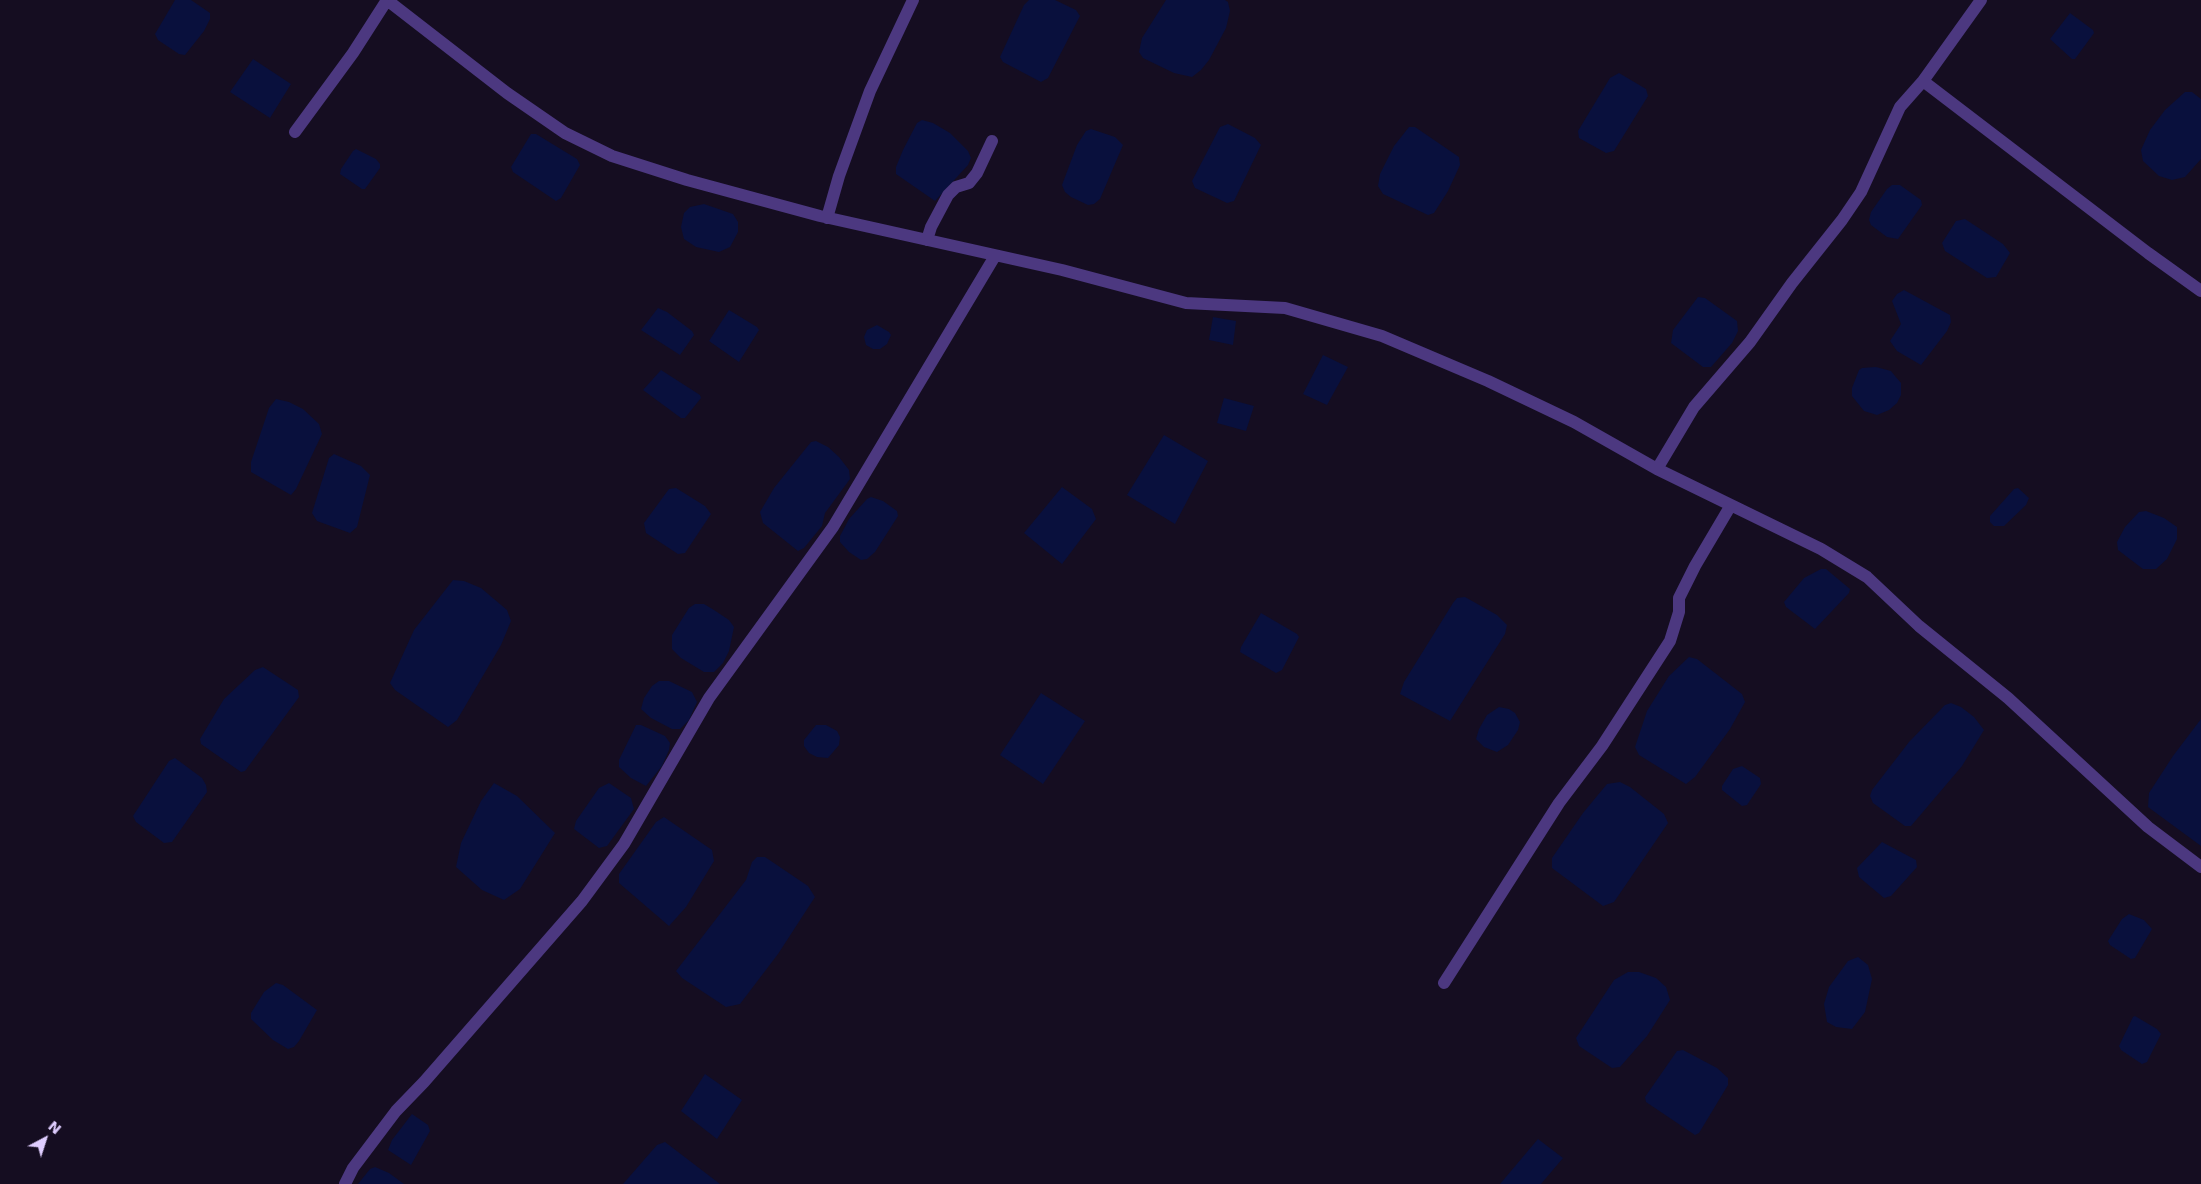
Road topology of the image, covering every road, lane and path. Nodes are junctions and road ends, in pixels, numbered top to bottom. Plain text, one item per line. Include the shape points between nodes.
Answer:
1 (387, 0) edge
2 (913, 0) edge
3 (1981, 0) edge
4 (1923, 82) junction
5 (295, 132) dead end
6 (992, 140) dead end
7 (827, 218) junction
8 (927, 240) junction
9 (994, 256) junction
10 (2201, 291) edge
11 (1658, 469) junction
12 (1731, 505) junction
13 (2201, 867) edge
14 (1444, 983) dead end
15 (345, 1184) edge

1 - 5 street
1 - 7 street via 507,93 565,132 612,156
2 - 7 street via 870,91
3 - 4 street
4 - 10 street
4 - 11 street via 1900,107 1856,199 1750,342 1694,407
6 - 8 street via 969,184 956,187 948,195
7 - 8 street
8 - 9 street
9 - 11 street via 1062,270 1186,303 1285,308 1382,336 1574,422
9 - 15 street via 833,527 709,698 624,844 582,900 396,1111 353,1168
11 - 12 street
12 - 13 street via 1822,549 1867,577 1919,626 2008,698 2148,827
12 - 14 street via 1679,598 1679,612 1670,641 1602,746 1554,810

